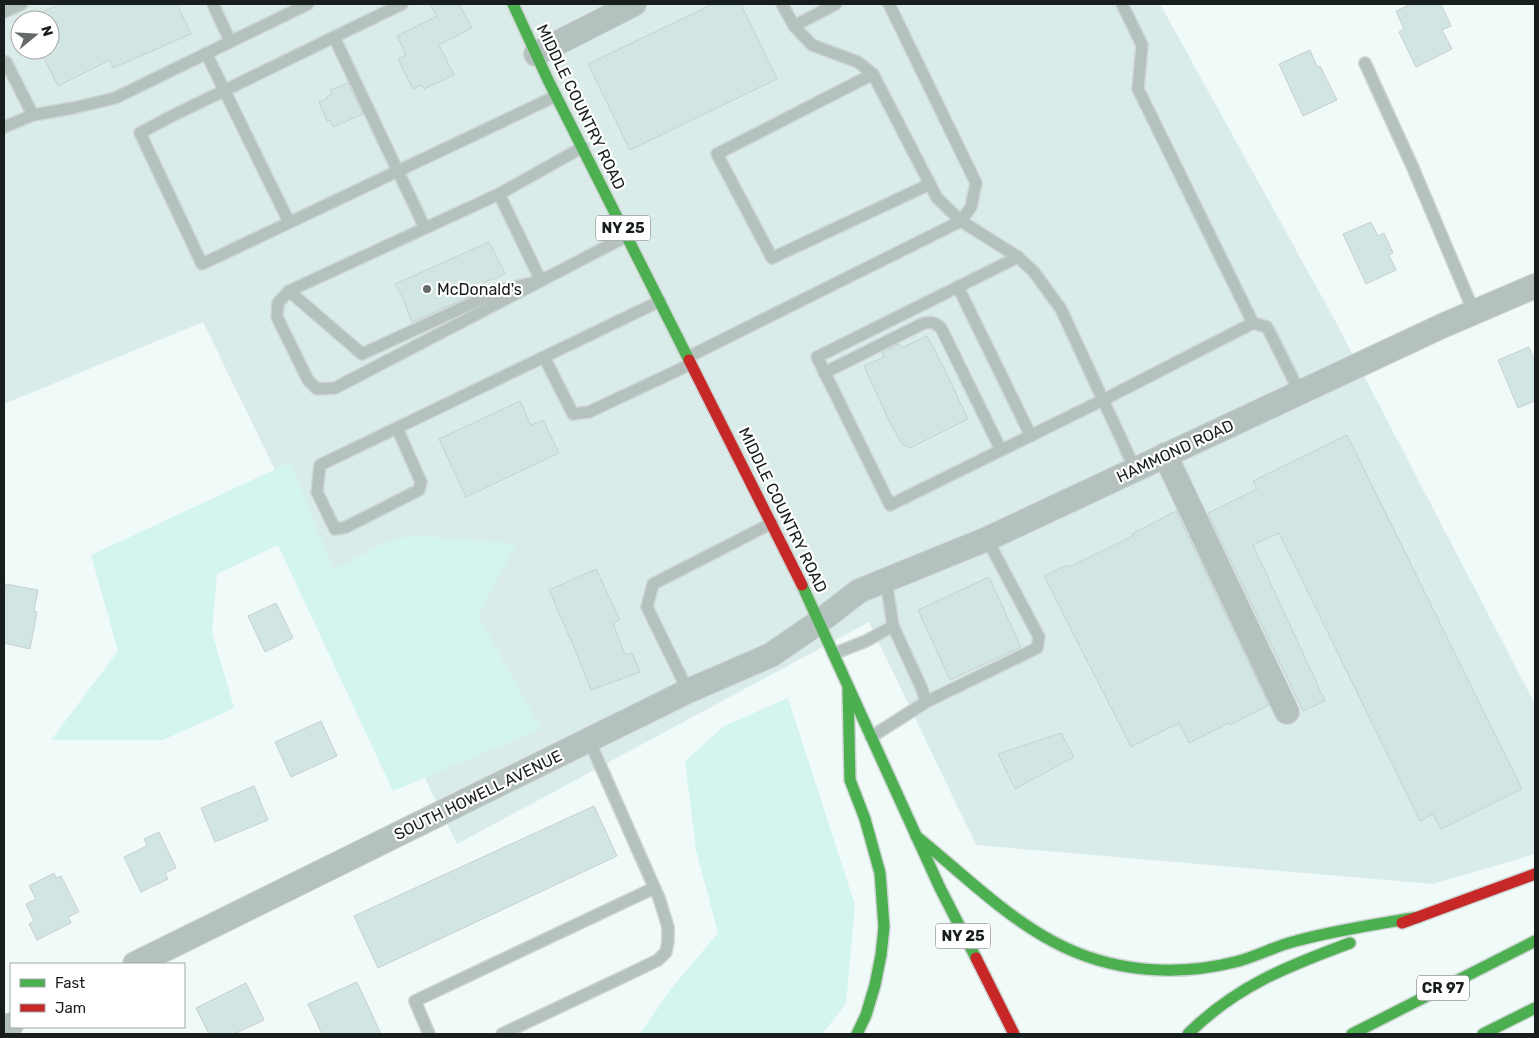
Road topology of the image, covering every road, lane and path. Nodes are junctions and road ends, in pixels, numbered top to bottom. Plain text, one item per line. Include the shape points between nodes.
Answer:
1 (22, 4) edge
2 (213, 4) edge
3 (308, 4) edge
4 (402, 4) edge
5 (513, 4) edge
6 (634, 4) edge
7 (782, 4) edge
8 (836, 4) edge
9 (889, 4) edge
10 (1122, 4) edge
11 (4, 12) edge
12 (794, 26) junction
13 (334, 37) junction
14 (230, 41) junction
15 (206, 53) junction
16 (536, 54) junction
17 (4, 63) edge
18 (1366, 63) dead end
19 (873, 74) junction
20 (225, 90) junction
21 (556, 96) junction
22 (33, 114) junction
23 (4, 128) edge
24 (582, 147) junction
25 (397, 171) junction
26 (930, 184) junction
27 (499, 194) junction
28 (961, 221) junction
29 (289, 222) junction
30 (425, 228) junction
31 (627, 236) junction
32 (1018, 257) junction
33 (541, 281) junction
34 (1535, 286) edge
35 (958, 287) junction
36 (289, 291) junction
37 (660, 300) junction
38 (1474, 312) junction
39 (1254, 323) junction
40 (544, 356) junction
41 (690, 360) junction
42 (824, 373) junction
43 (1300, 393) junction
44 (1103, 400) junction
45 (397, 428) junction
46 (1030, 436) junction
47 (1001, 450) junction
48 (1165, 455) junction
49 (1135, 469) junction
50 (772, 523) junction
51 (987, 539) junction
52 (886, 580) junction
53 (819, 622) junction
54 (893, 626) junction
55 (833, 654) junction
56 (848, 688) junction
57 (688, 691) junction
58 (926, 702) junction
59 (1287, 712) dead end
60 (870, 737) junction
61 (589, 740) junction
62 (916, 836) junction
63 (1535, 874) edge
64 (654, 888) junction
65 (1418, 917) junction
66 (1535, 942) edge
67 (137, 963) edge
68 (1535, 1008) edge
69 (429, 1034) edge
70 (502, 1034) edge
71 (857, 1034) edge
72 (1014, 1034) edge
73 (1188, 1034) edge
74 (1352, 1034) edge
75 (1483, 1034) edge

1 - 11 lane
2 - 14 lane
3 - 14 lane
4 - 13 lane
5 - 16 main road, MIDDLE COUNTRY ROAD / NY 25
6 - 16 street
7 - 12 lane
8 - 12 lane
9 - 28 lane via 976,183 971,207
10 - 39 lane via 1142,45 1138,89
12 - 19 lane via 812,45 858,62
13 - 20 lane
13 - 25 lane
14 - 15 lane
15 - 20 lane
15 - 22 lane via 115,98
16 - 21 main road, MIDDLE COUNTRY ROAD / NY 25
17 - 22 lane
18 - 38 lane
19 - 26 lane
19 - 26 lane via 717,154 772,258
20 - 29 lane
20 - 29 lane via 140,133 202,264
21 - 24 main road, MIDDLE COUNTRY ROAD / NY 25
21 - 25 lane
22 - 23 lane
24 - 27 lane
24 - 31 main road, MIDDLE COUNTRY ROAD / NY 25
25 - 29 lane
25 - 30 lane
26 - 28 lane via 937,198
27 - 30 lane
27 - 33 lane
28 - 32 lane
28 - 41 lane
30 - 36 lane
31 - 33 lane
31 - 37 main road, MIDDLE COUNTRY ROAD / NY 25
32 - 35 lane
32 - 44 lane via 1034,272 1061,310
33 - 36 lane via 501,290 362,354
33 - 36 lane via 335,388 317,389 308,380 277,316 278,303
34 - 38 street, HAMMOND ROAD
35 - 42 lane via 817,357
35 - 46 lane
37 - 40 lane
37 - 41 main road, MIDDLE COUNTRY ROAD / NY 25
38 - 43 street, HAMMOND ROAD
39 - 43 lane via 1268,327
39 - 44 lane
40 - 41 lane via 573,414 589,412
40 - 45 lane
41 - 50 main road, MIDDLE COUNTRY ROAD / NY 25
42 - 47 lane via 922,324 936,323
42 - 47 lane via 890,505
43 - 48 street, HAMMOND ROAD
44 - 46 lane
44 - 49 lane
45 - 45 lane via 320,465 317,492 335,529 346,527 419,490 421,482
46 - 47 lane
48 - 49 street, HAMMOND ROAD
48 - 59 street
49 - 51 street, HAMMOND ROAD
50 - 53 main road, MIDDLE COUNTRY ROAD / NY 25
50 - 57 lane via 653,584 647,607
51 - 52 street, HAMMOND ROAD
51 - 58 lane via 1039,637 1038,648
52 - 53 street, HAMMOND ROAD via 859,591
52 - 54 lane
53 - 55 main road, MIDDLE COUNTRY ROAD / NY 25
53 - 57 street, SOUTH HOWELL AVENUE via 771,655
54 - 55 lane
54 - 58 lane
55 - 56 main road, MIDDLE COUNTRY ROAD / NY 25
56 - 60 main road, MIDDLE COUNTRY ROAD / NY 25
56 - 71 main road via 850,780 880,874 884,927 875,985
57 - 61 street, SOUTH HOWELL AVENUE
58 - 60 lane
60 - 62 main road, MIDDLE COUNTRY ROAD / NY 25
61 - 64 lane
61 - 67 street, SOUTH HOWELL AVENUE
62 - 65 main road via 1004,908 1055,942 1078,953 1129,967 1206,969 1301,939
62 - 72 main road, MIDDLE COUNTRY ROAD / NY 25
63 - 65 main road
64 - 69 lane via 415,1001
64 - 70 lane via 664,912 668,941 666,952 658,960
65 - 73 main road via 1261,978 1216,1008
66 - 74 main road, CR 97
68 - 75 main road

